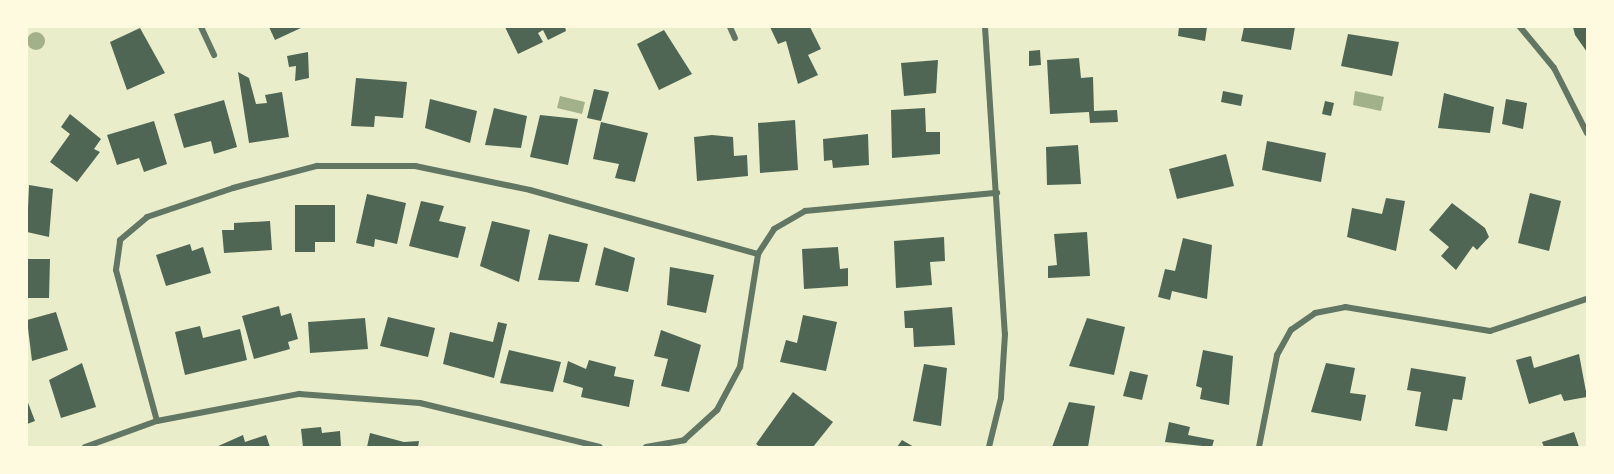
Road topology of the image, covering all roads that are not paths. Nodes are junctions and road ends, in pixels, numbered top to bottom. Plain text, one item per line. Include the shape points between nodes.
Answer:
1 (201, 27) edge
2 (730, 27) edge
3 (985, 27) edge
4 (1520, 27) edge
5 (735, 38) dead end
6 (214, 55) dead end
7 (1587, 133) edge
8 (997, 194) junction
9 (758, 254) junction
10 (1587, 299) edge
11 (157, 421) junction
12 (85, 447) edge
13 (600, 447) edge
14 (646, 447) edge
15 (989, 447) edge
16 (1259, 447) edge

1 - 6 street
2 - 5 street
3 - 8 street
4 - 7 street via 1554,68
8 - 9 street via 805,211 774,230
8 - 15 street via 1005,334 1001,399
9 - 11 street via 530,190 415,166 317,166 233,188 147,217 120,240 116,270
9 - 14 street via 740,367 717,410 684,440
10 - 16 street via 1490,331 1346,307 1316,313 1291,330 1277,356
11 - 12 street
11 - 13 street via 298,394 420,403

